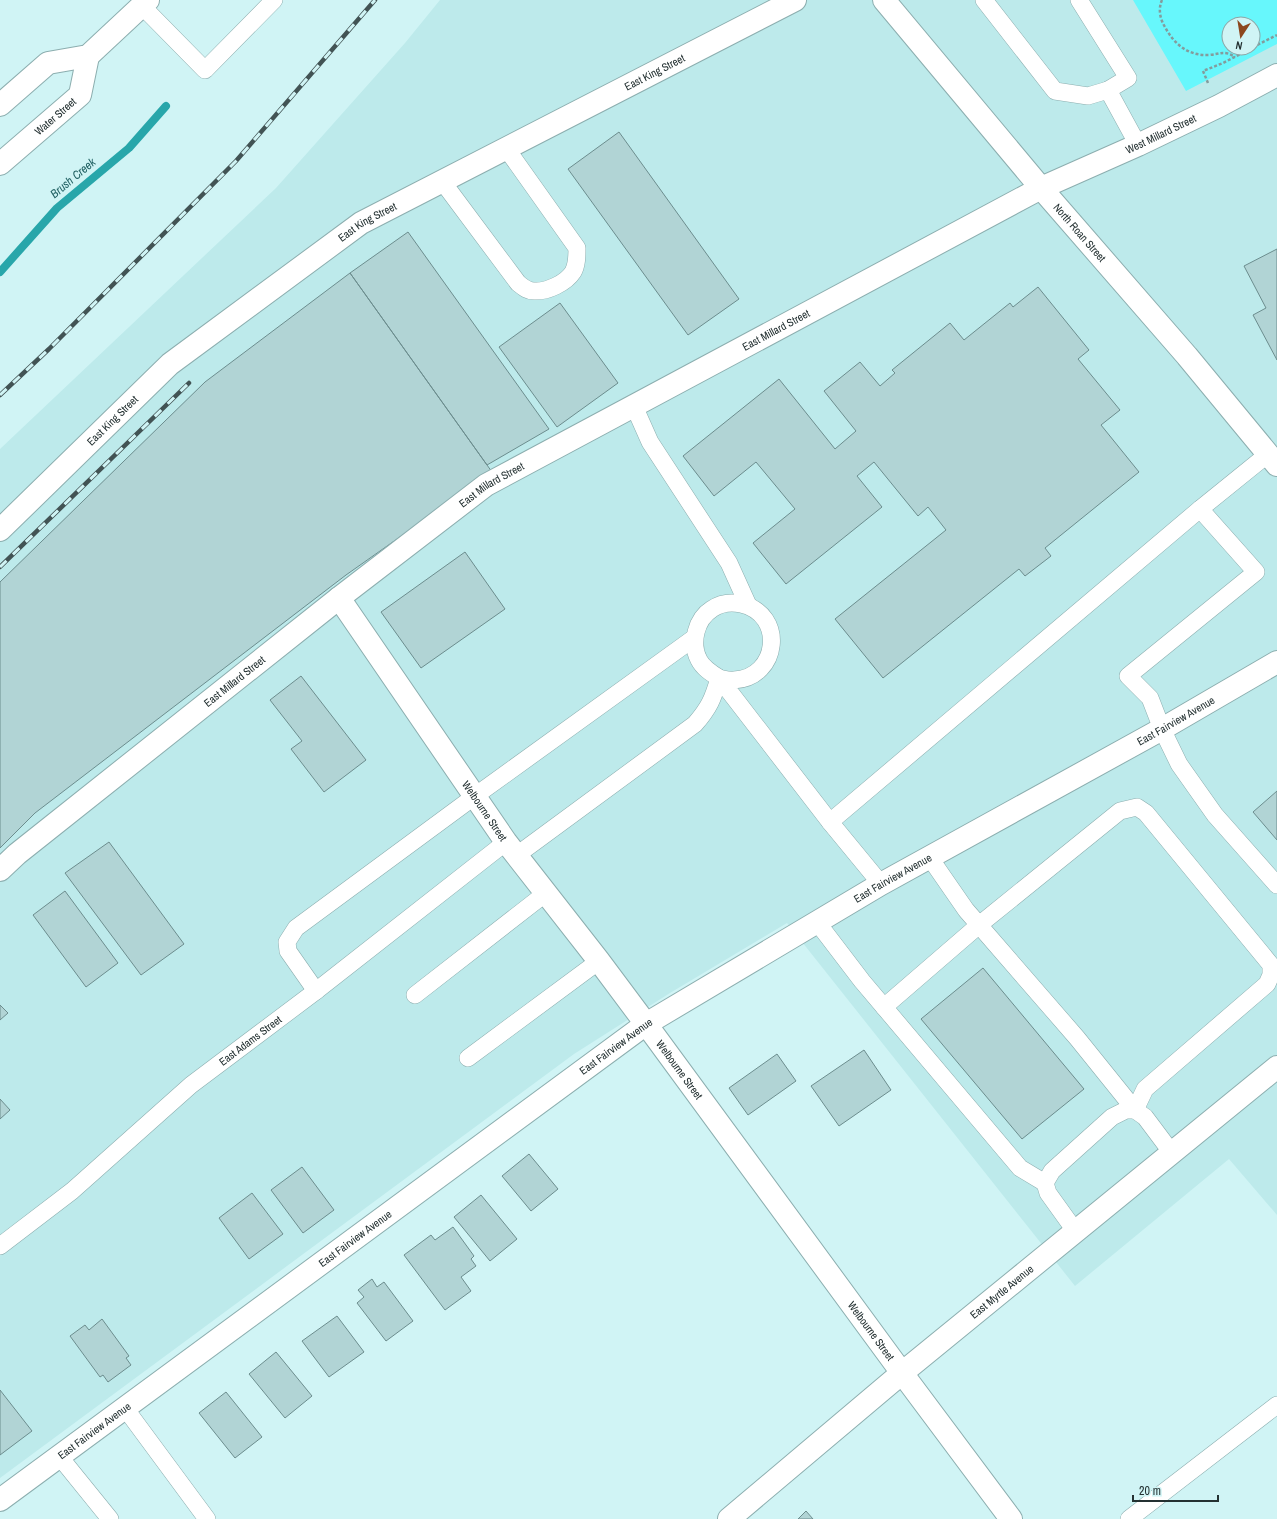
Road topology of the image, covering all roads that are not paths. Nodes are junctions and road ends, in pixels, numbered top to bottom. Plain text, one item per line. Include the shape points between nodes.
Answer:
1 (274, 0) edge
2 (795, 0) edge
3 (884, 0) edge
4 (984, 0) edge
5 (1079, 0) edge
6 (145, 3) edge
7 (88, 56) junction
8 (1277, 75) edge
9 (1108, 90) junction
10 (0, 105) edge
11 (1138, 145) junction
12 (506, 148) junction
13 (0, 164) edge
14 (442, 181) junction
15 (1041, 188) junction
16 (634, 406) junction
17 (1272, 459) edge
18 (1200, 509) junction
19 (0, 530) edge
20 (339, 598) junction
21 (748, 605) junction
22 (694, 638) junction
23 (1277, 662) edge
24 (719, 678) junction
25 (1162, 729) junction
26 (475, 796) junction
27 (830, 822) junction
28 (511, 848) junction
29 (930, 858) junction
30 (0, 870) edge
31 (881, 884) junction
32 (1277, 885) edge
33 (546, 893) junction
34 (817, 922) junction
35 (979, 925) junction
36 (599, 961) junction
37 (316, 991) junction
38 (415, 995) dead end
39 (884, 1007) junction
40 (646, 1024) junction
41 (468, 1058) dead end
42 (1277, 1068) edge
43 (1135, 1110) junction
44 (1172, 1153) junction
45 (1045, 1183) junction
46 (1076, 1232) junction
47 (0, 1246) edge
48 (902, 1373) junction
49 (1277, 1405) edge
50 (125, 1408) junction
51 (59, 1456) junction
52 (0, 1500) edge
53 (110, 1519) edge
54 (207, 1519) edge
55 (729, 1519) edge
56 (1011, 1519) edge
57 (1129, 1519) edge

1 - 6 lane via 205,70
2 - 12 street, East King Street
3 - 15 street, North Roan Street
4 - 9 lane via 1055,91 1088,96
5 - 9 lane via 1128,78
6 - 7 street
7 - 10 street via 48,63
7 - 13 street, Water Street via 80,95
8 - 11 street, West Millard Street
9 - 11 lane
11 - 15 street, West Millard Street
12 - 14 street, East King Street
12 - 14 lane via 577,248 578,260 573,272 564,281 548,289 526,290 518,283
14 - 19 street, East King Street via 361,223 170,364
15 - 16 street, East Millard Street
15 - 17 street, North Roan Street via 1187,356
16 - 20 street, East Millard Street via 486,485
16 - 21 lane via 650,442 729,563
17 - 18 lane
18 - 25 lane via 1256,572 1128,676 1150,698
18 - 27 lane
20 - 26 street, Welbourne Street
20 - 30 street, East Millard Street via 16,854
21 - 22 lane via 723,604 712,609 697,626
21 - 24 lane via 768,623 772,636 767,662 758,672 746,679 732,681
22 - 24 lane via 699,660 708,671
22 - 26 lane
23 - 25 street, East Fairview Avenue
24 - 27 lane
24 - 28 lane, East Adams Street via 707,710 695,724
25 - 29 street, East Fairview Avenue
25 - 32 lane via 1179,764 1215,815
26 - 28 street, Welbourne Street
26 - 37 lane via 296,928 287,942 288,951
27 - 31 lane
28 - 33 street, Welbourne Street
28 - 37 lane, East Adams Street
29 - 31 street, East Fairview Avenue
29 - 35 lane
31 - 34 street, East Fairview Avenue
33 - 36 street, Welbourne Street
33 - 38 lane
34 - 39 lane
34 - 40 street, East Fairview Avenue
35 - 39 lane
35 - 43 lane via 1078,1038
35 - 43 lane via 1120,811 1137,807 1146,813 1271,965 1271,975 1267,984 1145,1089
36 - 40 street, Welbourne Street
36 - 41 lane
37 - 47 lane, East Adams Street via 191,1085 72,1191
39 - 45 lane via 1020,1168
40 - 48 street, Welbourne Street
40 - 50 street, East Fairview Avenue
42 - 44 street, East Myrtle Avenue
43 - 44 lane via 1145,1117
43 - 45 lane via 1126,1110 1112,1117 1052,1171
44 - 46 street, East Myrtle Avenue
45 - 46 lane via 1048,1193
46 - 48 street, East Myrtle Avenue
48 - 55 street, East Myrtle Avenue
48 - 56 street, Welbourne Street
49 - 57 lane
50 - 51 street, East Fairview Avenue
50 - 54 lane
51 - 52 street, East Fairview Avenue
51 - 53 lane

